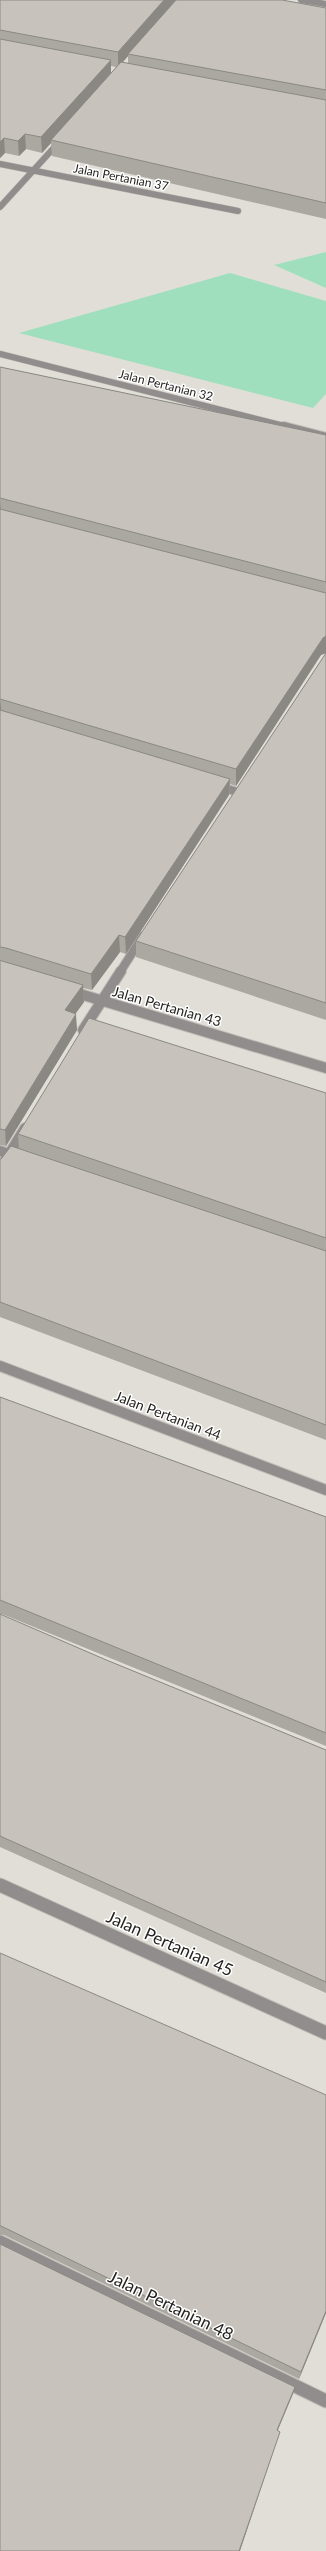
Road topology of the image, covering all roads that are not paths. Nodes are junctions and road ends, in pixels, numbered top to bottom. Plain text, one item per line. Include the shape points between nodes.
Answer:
1 (301, 0) edge
2 (326, 4) edge
3 (64, 136) edge
4 (0, 164) edge
5 (35, 171) junction
6 (0, 207) edge
7 (238, 211) dead end
8 (0, 354) edge
9 (326, 437) edge
10 (207, 782) edge
11 (238, 792) edge
12 (148, 929) edge
13 (58, 987) edge
14 (100, 1001) junction
15 (77, 1041) edge
16 (326, 1068) edge
17 (29, 1121) edge
18 (5, 1153) edge
19 (25, 1159) edge
20 (0, 1169) edge
21 (0, 1366) edge
22 (326, 1490) edge
23 (0, 1885) edge
24 (326, 2033) edge
25 (0, 2242) edge
26 (326, 2400) edge

1 - 2 street
3 - 5 street
4 - 5 street, Jalan Pertanian 37
5 - 6 street
5 - 7 street, Jalan Pertanian 37
8 - 9 street, Jalan Pertanian 32
10 - 11 street
12 - 14 street
13 - 14 street, Jalan Pertanian 43
14 - 15 street
14 - 16 street, Jalan Pertanian 43
17 - 18 street
18 - 19 street
18 - 20 street
21 - 22 street, Jalan Pertanian 44
23 - 24 street, Jalan Pertanian 45
25 - 26 street, Jalan Pertanian 48

